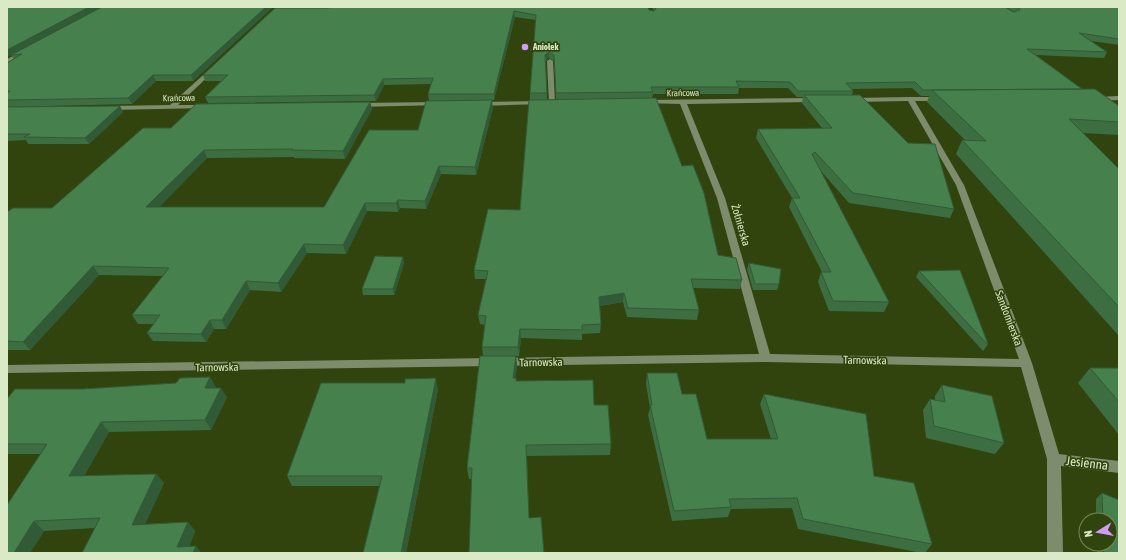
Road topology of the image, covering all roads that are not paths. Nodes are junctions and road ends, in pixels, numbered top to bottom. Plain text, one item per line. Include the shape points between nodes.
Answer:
1 (28, 50) edge
2 (7, 61) edge
3 (550, 61) edge
4 (218, 64) edge
5 (1088, 98) edge
6 (1119, 98) edge
7 (910, 99) junction
8 (949, 99) edge
9 (824, 100) edge
10 (840, 100) edge
11 (637, 102) edge
12 (683, 102) junction
13 (552, 103) junction
14 (559, 103) edge
15 (449, 104) edge
16 (472, 104) edge
17 (346, 105) edge
18 (211, 106) edge
19 (172, 107) junction
20 (101, 108) edge
21 (766, 358) junction
22 (1026, 363) junction
23 (7, 369) edge
24 (1054, 458) junction
25 (1119, 467) edge
26 (1055, 553) edge

1 - 2 street
3 - 13 street
4 - 19 street
5 - 6 street
7 - 8 street
7 - 10 street
7 - 22 street, Sandomierska via 960,186
9 - 12 street, Krańcowa
11 - 12 street, Krańcowa
12 - 21 street, Żołnierska via 721,198
13 - 14 street
13 - 16 street
15 - 17 street
18 - 19 street, Krańcowa
19 - 20 street, Krańcowa
21 - 22 street, Tarnowska
21 - 23 street, Tarnowska
22 - 24 street, Sandomierska
24 - 25 street, Jesienna
24 - 26 street, Sandomierska

